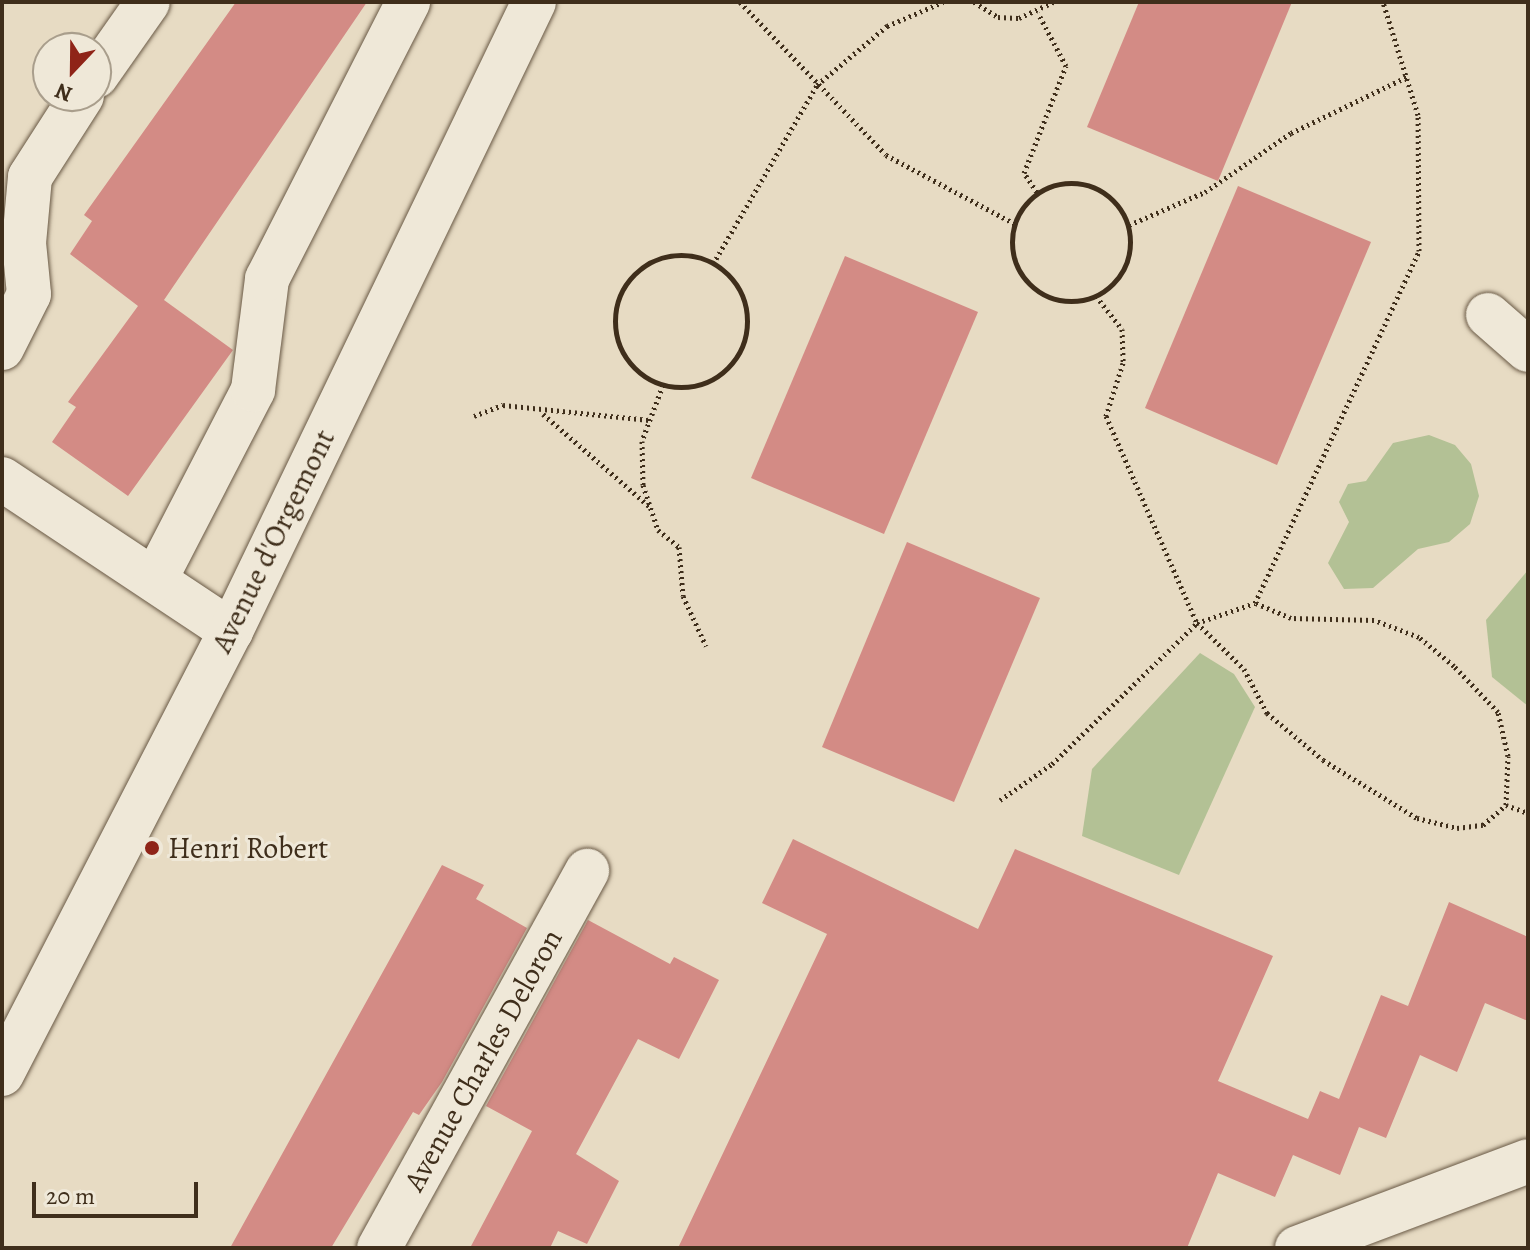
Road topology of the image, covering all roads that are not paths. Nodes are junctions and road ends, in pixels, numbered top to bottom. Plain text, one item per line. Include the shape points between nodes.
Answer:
1 (148, 2) edge
2 (408, 2) edge
3 (534, 2) edge
4 (112, 53) edge
5 (72, 112) edge
6 (1488, 315) dead end
7 (2, 348) edge
8 (1528, 350) edge
9 (2, 479) edge
10 (155, 580) junction
11 (231, 631) junction
12 (587, 871) dead end
13 (2, 1074) edge
14 (1528, 1161) edge
15 (379, 1248) edge
16 (1297, 1248) edge

1 - 4 street
2 - 10 street via 267,279 253,390
3 - 11 street, Avenue d'Orgemont
5 - 7 street via 30,177 24,243 29,294
6 - 8 street
9 - 10 street
10 - 11 street
11 - 13 street, Avenue d'Orgemont
12 - 15 street, Avenue Charles Deloron
14 - 16 street

